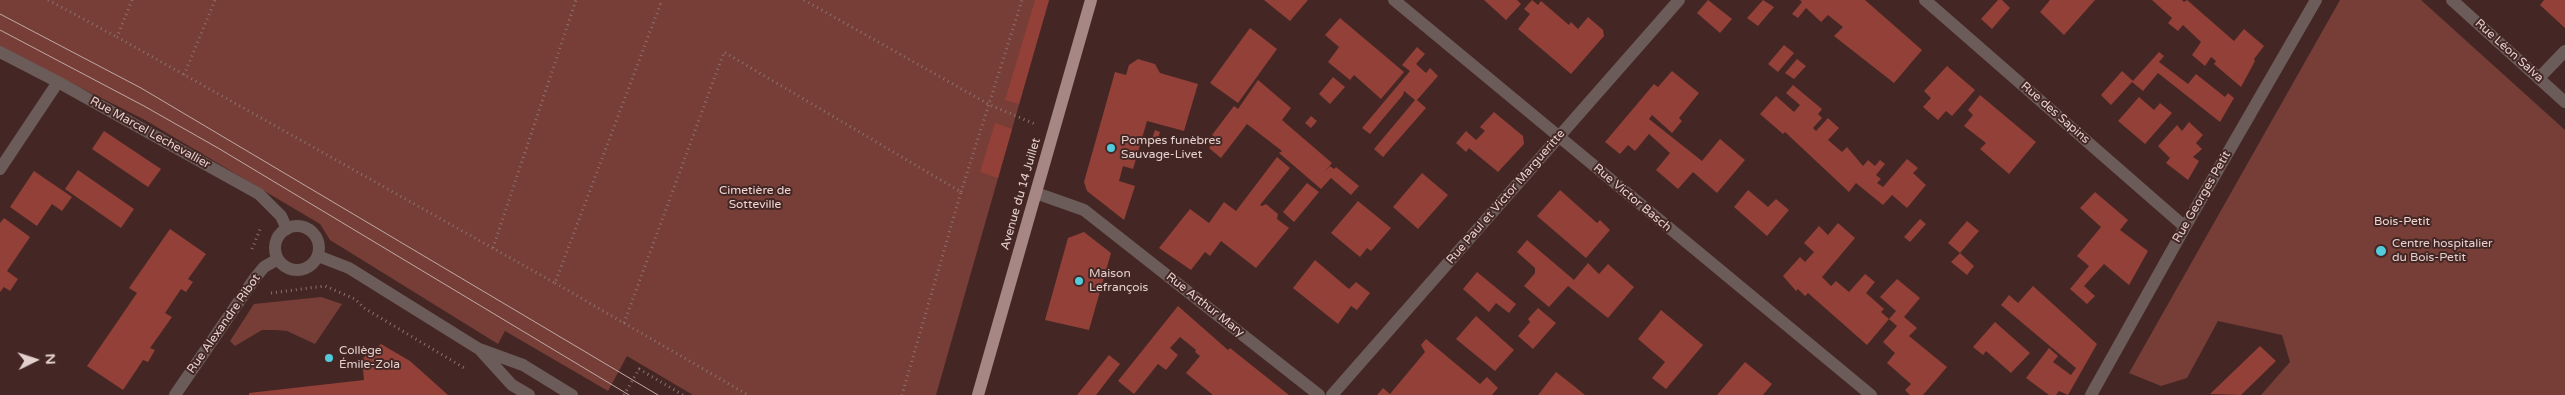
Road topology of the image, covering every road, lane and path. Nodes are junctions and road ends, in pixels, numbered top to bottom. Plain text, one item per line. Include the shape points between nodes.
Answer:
1 (48, 0) edge
2 (132, 0) edge
3 (215, 0) edge
4 (576, 0) edge
5 (662, 0) edge
6 (804, 0) edge
7 (1022, 0) edge
8 (1091, 0) edge
9 (1394, 0) edge
10 (1679, 0) edge
11 (1925, 0) edge
12 (2316, 0) edge
13 (2452, 0) edge
14 (117, 37) junction
15 (2565, 51) edge
16 (0, 52) edge
17 (184, 75) junction
18 (2539, 78) junction
19 (58, 82) junction
20 (2565, 102) edge
21 (990, 105) junction
22 (1054, 132) junction
23 (1559, 137) junction
24 (0, 169) edge
25 (961, 192) junction
26 (1036, 193) junction
27 (260, 220) dead end
28 (2185, 227) junction
29 (287, 229) junction
30 (493, 248) junction
31 (318, 256) junction
32 (278, 259) junction
33 (254, 278) junction
34 (555, 283) junction
35 (624, 323) junction
36 (479, 349) junction
37 (474, 374) dead end
38 (175, 395) edge
39 (529, 395) edge
40 (572, 395) edge
41 (624, 395) edge
42 (683, 395) edge
43 (748, 395) edge
44 (902, 395) edge
45 (978, 395) edge
46 (1319, 395) edge
47 (1332, 395) edge
48 (1871, 395) edge
49 (2091, 395) edge

1 - 14 path
2 - 14 path
3 - 17 path
4 - 30 path
5 - 34 path
6 - 21 path
7 - 21 path
8 - 22 main road, Avenue du 14 Juillet
9 - 23 street, Rue Victor Basch
10 - 23 street, Rue Paul et Victor Margueritte
11 - 28 street, Rue des Sapins
12 - 28 street, Rue Georges Petit
13 - 18 street, Rue Léon Salva
14 - 17 path
15 - 18 street
16 - 19 street, Rue Marcel Lechevallier
17 - 30 path
18 - 20 street, Rue Léon Salva
19 - 24 street
19 - 29 street, Rue Marcel Lechevallier via 259,194 281,216
21 - 22 path
21 - 25 path
22 - 26 main road, Avenue du 14 Juillet
23 - 47 street, Rue Paul et Victor Margueritte
23 - 48 street, Rue Victor Basch
25 - 35 path via 724,52
25 - 44 path
26 - 45 main road, Avenue du 14 Juillet
26 - 46 street, Rue Arthur Mary via 1084,210
27 - 33 path via 262,226 258,239 243,264
28 - 49 street, Rue Georges Petit
29 - 31 street via 302,227 314,235 318,242
29 - 32 street via 276,246
30 - 34 path
31 - 32 street via 309,267 295,270
31 - 36 street via 349,268
32 - 33 street, Rue Alexandre Ribot
33 - 37 path via 272,293 325,286 355,299 364,308
33 - 38 street, Rue Alexandre Ribot
34 - 35 path
35 - 43 path
36 - 39 street via 512,386
36 - 40 street via 523,365
41 - 42 path via 639,369

